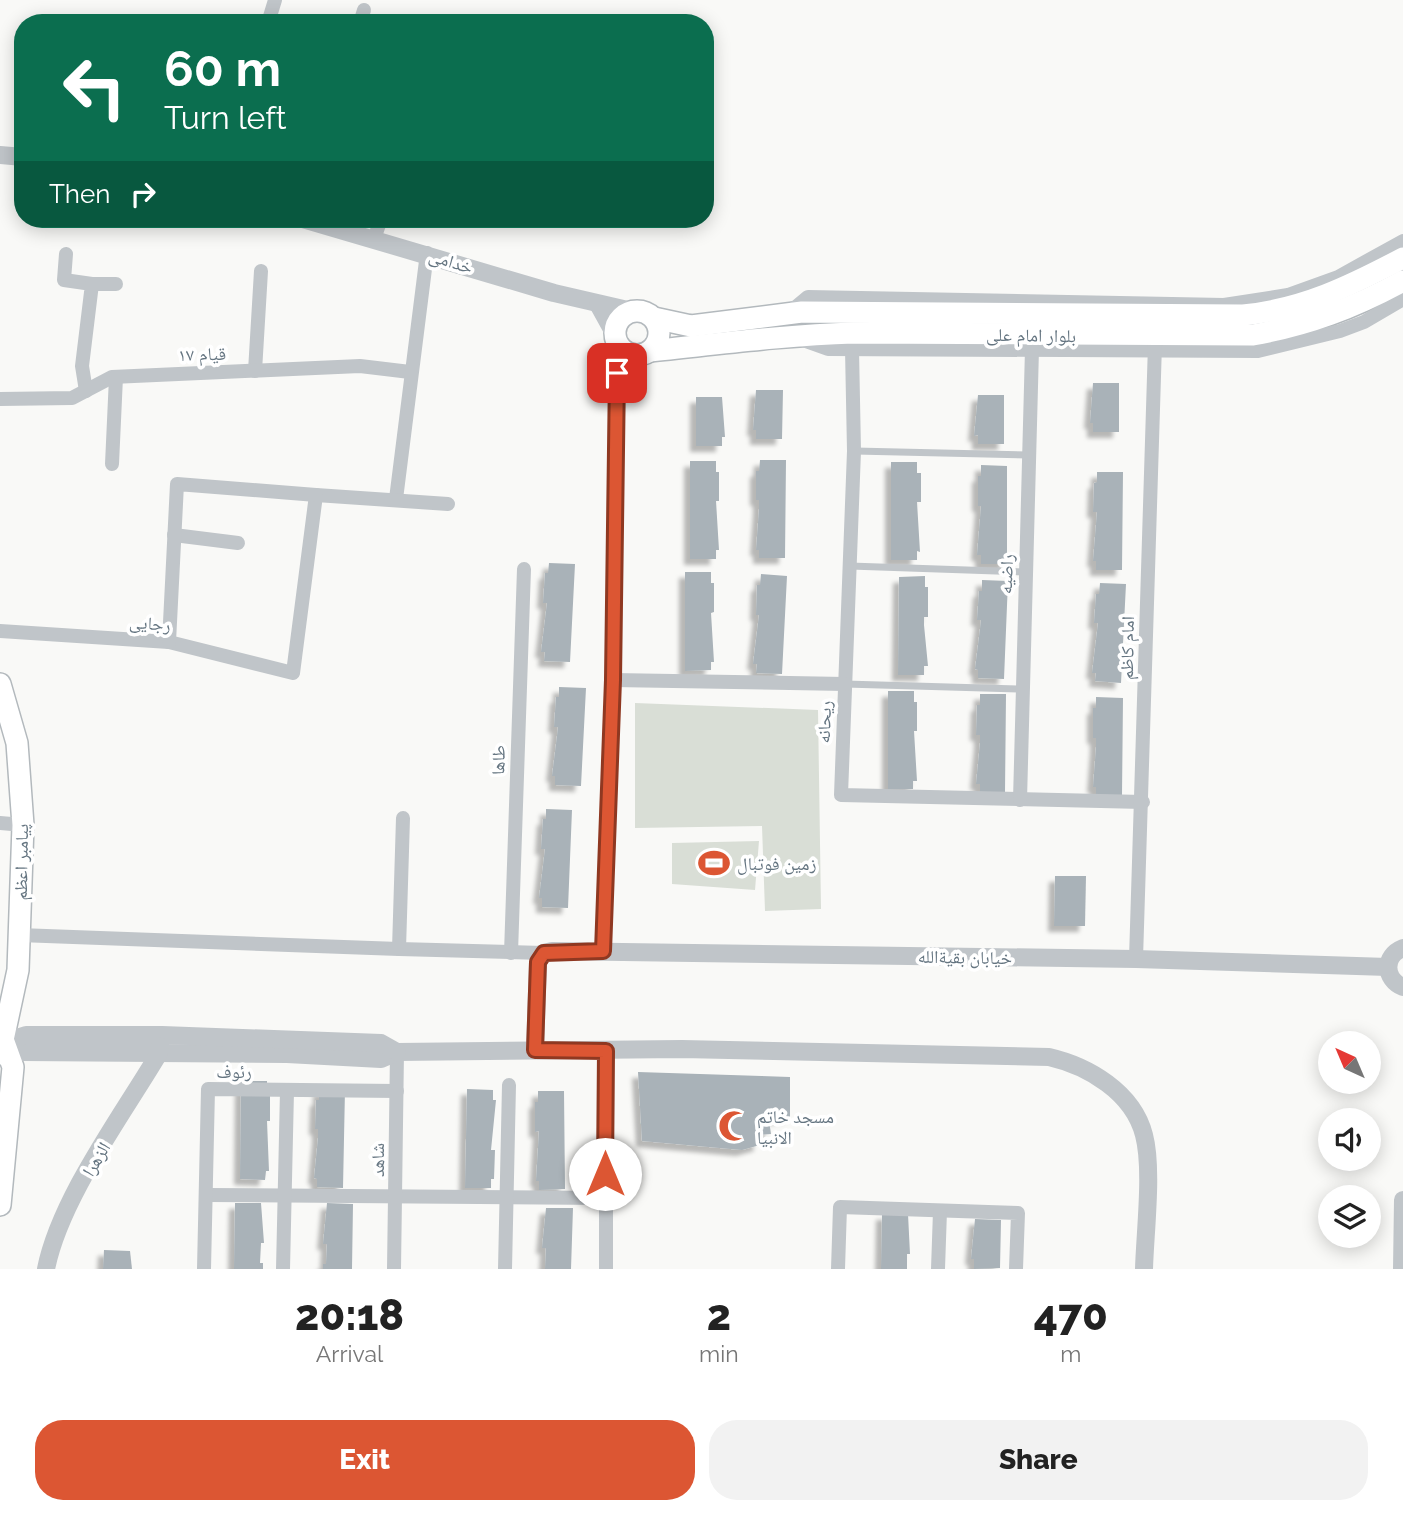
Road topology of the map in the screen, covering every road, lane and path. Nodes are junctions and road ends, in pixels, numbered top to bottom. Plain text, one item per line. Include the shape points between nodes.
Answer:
1 (335, 228) edge
2 (378, 228) edge
3 (374, 239) junction
4 (1403, 241) edge
5 (427, 253) junction
6 (66, 254) dead end
7 (1403, 258) edge
8 (261, 271) dead end
9 (1403, 281) edge
10 (92, 284) junction
11 (116, 284) dead end
12 (1403, 299) edge
13 (598, 304) junction
14 (632, 311) junction
15 (789, 314) junction
16 (654, 318) junction
17 (1151, 326) junction
18 (789, 335) junction
19 (615, 337) junction
20 (852, 349) junction
21 (1032, 349) junction
22 (647, 353) junction
23 (255, 371) junction
24 (410, 372) junction
25 (617, 373) junction
26 (116, 377) junction
27 (86, 391) junction
28 (0, 399) edge
29 (854, 451) junction
30 (1029, 455) junction
31 (113, 464) dead end
32 (316, 495) junction
33 (396, 499) junction
34 (448, 504) dead end
35 (174, 535) junction
36 (238, 544) dead end
37 (850, 566) junction
38 (524, 569) dead end
39 (1026, 572) junction
40 (0, 631) edge
41 (169, 642) junction
42 (613, 680) junction
43 (0, 684) edge
44 (845, 684) junction
45 (1022, 689) junction
46 (8, 742) edge
47 (1020, 800) junction
48 (1143, 802) junction
49 (403, 818) dead end
50 (0, 823) edge
51 (23, 825) junction
52 (19, 935) junction
53 (1403, 948) edge
54 (399, 949) junction
55 (603, 951) junction
56 (511, 953) junction
57 (544, 953) junction
58 (1136, 959) junction
59 (1388, 967) junction
60 (1403, 987) edge
61 (5, 1015) edge
62 (163, 1035) junction
63 (2, 1048) edge
64 (535, 1050) junction
65 (606, 1051) junction
66 (397, 1052) junction
67 (158, 1055) junction
68 (509, 1085) dead end
69 (287, 1091) junction
70 (397, 1091) junction
71 (207, 1195) junction
72 (285, 1197) junction
73 (396, 1197) junction
74 (507, 1198) junction
75 (605, 1198) junction
76 (1403, 1200) edge
77 (0, 1205) edge
78 (940, 1211) junction
79 (47, 1269) edge
80 (204, 1269) edge
81 (283, 1269) edge
82 (394, 1269) edge
83 (505, 1269) edge
84 (606, 1269) edge
85 (838, 1269) edge
86 (938, 1269) edge
87 (1016, 1269) edge
88 (1144, 1269) edge
89 (1402, 1269) edge

1 - 3 street, خدامی
2 - 3 street
3 - 5 street, خدامی
4 - 17 street via 1338,277 1288,295 1224,305
5 - 13 street, خدامی
5 - 24 street
6 - 10 street via 64,280
7 - 17 main road, بلوار امام علی via 1340,291 1276,312
8 - 23 street
9 - 17 main road, بلوار امام علی via 1347,311 1253,335
10 - 11 street
10 - 27 street via 83,353
12 - 17 street via 1364,322 1278,349
13 - 14 street, خدامی
13 - 19 street
14 - 16 main road
14 - 19 main road via 619,319
15 - 16 main road, بلوار امام علی via 691,326
15 - 17 main road, بلوار امام علی
15 - 18 main road
16 - 22 main road via 658,342
17 - 18 main road, بلوار امام علی
17 - 21 street
17 - 48 street, امام کاظم
18 - 20 street via 828,349
18 - 22 main road, بلوار امام علی
19 - 22 main road via 622,351
19 - 25 street
20 - 21 street
20 - 29 street, ریحانه
21 - 30 street, راضیه
22 - 25 street
23 - 24 street, قیام ۱۷ via 360,366
23 - 26 street, قیام ۱۷
24 - 33 street
25 - 42 street
26 - 27 street, قیام ۱۷
26 - 31 street
27 - 28 street, قیام ۱۷ via 72,398
29 - 30 lane
29 - 37 street, ریحانه
30 - 39 street, راضیه
32 - 33 street
32 - 35 street via 177,484
32 - 41 street, رجایی via 293,673
33 - 34 street
35 - 36 street
35 - 41 street
37 - 39 lane
37 - 44 street, ریحانه
38 - 56 street, طاها
39 - 45 street, راضیه
40 - 41 street, رجایی
42 - 44 street
42 - 55 street
43 - 46 main road, پیامبر اعظم
44 - 45 lane
44 - 47 street, ریحانه via 841,795
45 - 47 street, راضیه
46 - 51 main road, پیامبر اعظم
47 - 48 street, ریحانه
48 - 58 street, امام کاظم
49 - 54 street
50 - 51 street
51 - 52 main road, پیامبر اعظم
52 - 54 street
52 - 61 main road, پیامبر اعظم via 18,970
53 - 59 street via 1392,955
54 - 56 street
55 - 57 street, خیابان بقیةالله
55 - 58 street, خیابان بقیةالله
56 - 57 street
57 - 64 street via 538,962
58 - 59 street, خیابان بقیةالله
59 - 60 street via 1391,979
61 - 63 main road, پیامبر اعظم
62 - 63 street via 26,1035
62 - 66 street via 381,1043
62 - 67 street, الزهرا
63 - 67 street
63 - 77 main road, پیامبر اعظم via 13,1066
64 - 65 street
64 - 66 street
65 - 75 street
65 - 88 street via 1035,1057 1073,1063 1116,1092 1134,1113 1144,1135
66 - 67 street via 381,1059
66 - 70 street, شاهد
67 - 79 street, الزهرا via 75,1195
68 - 74 street
69 - 70 street, رئوف
69 - 71 street, رئوف via 208,1089
69 - 72 street
70 - 73 street, شاهد
71 - 72 street
71 - 80 street, رئوف
72 - 73 street
72 - 81 street
73 - 74 street
73 - 82 street, شاهد
74 - 75 street
74 - 83 street
75 - 84 street
76 - 89 street
78 - 85 street via 840,1207
78 - 86 street
78 - 87 street via 1018,1213

